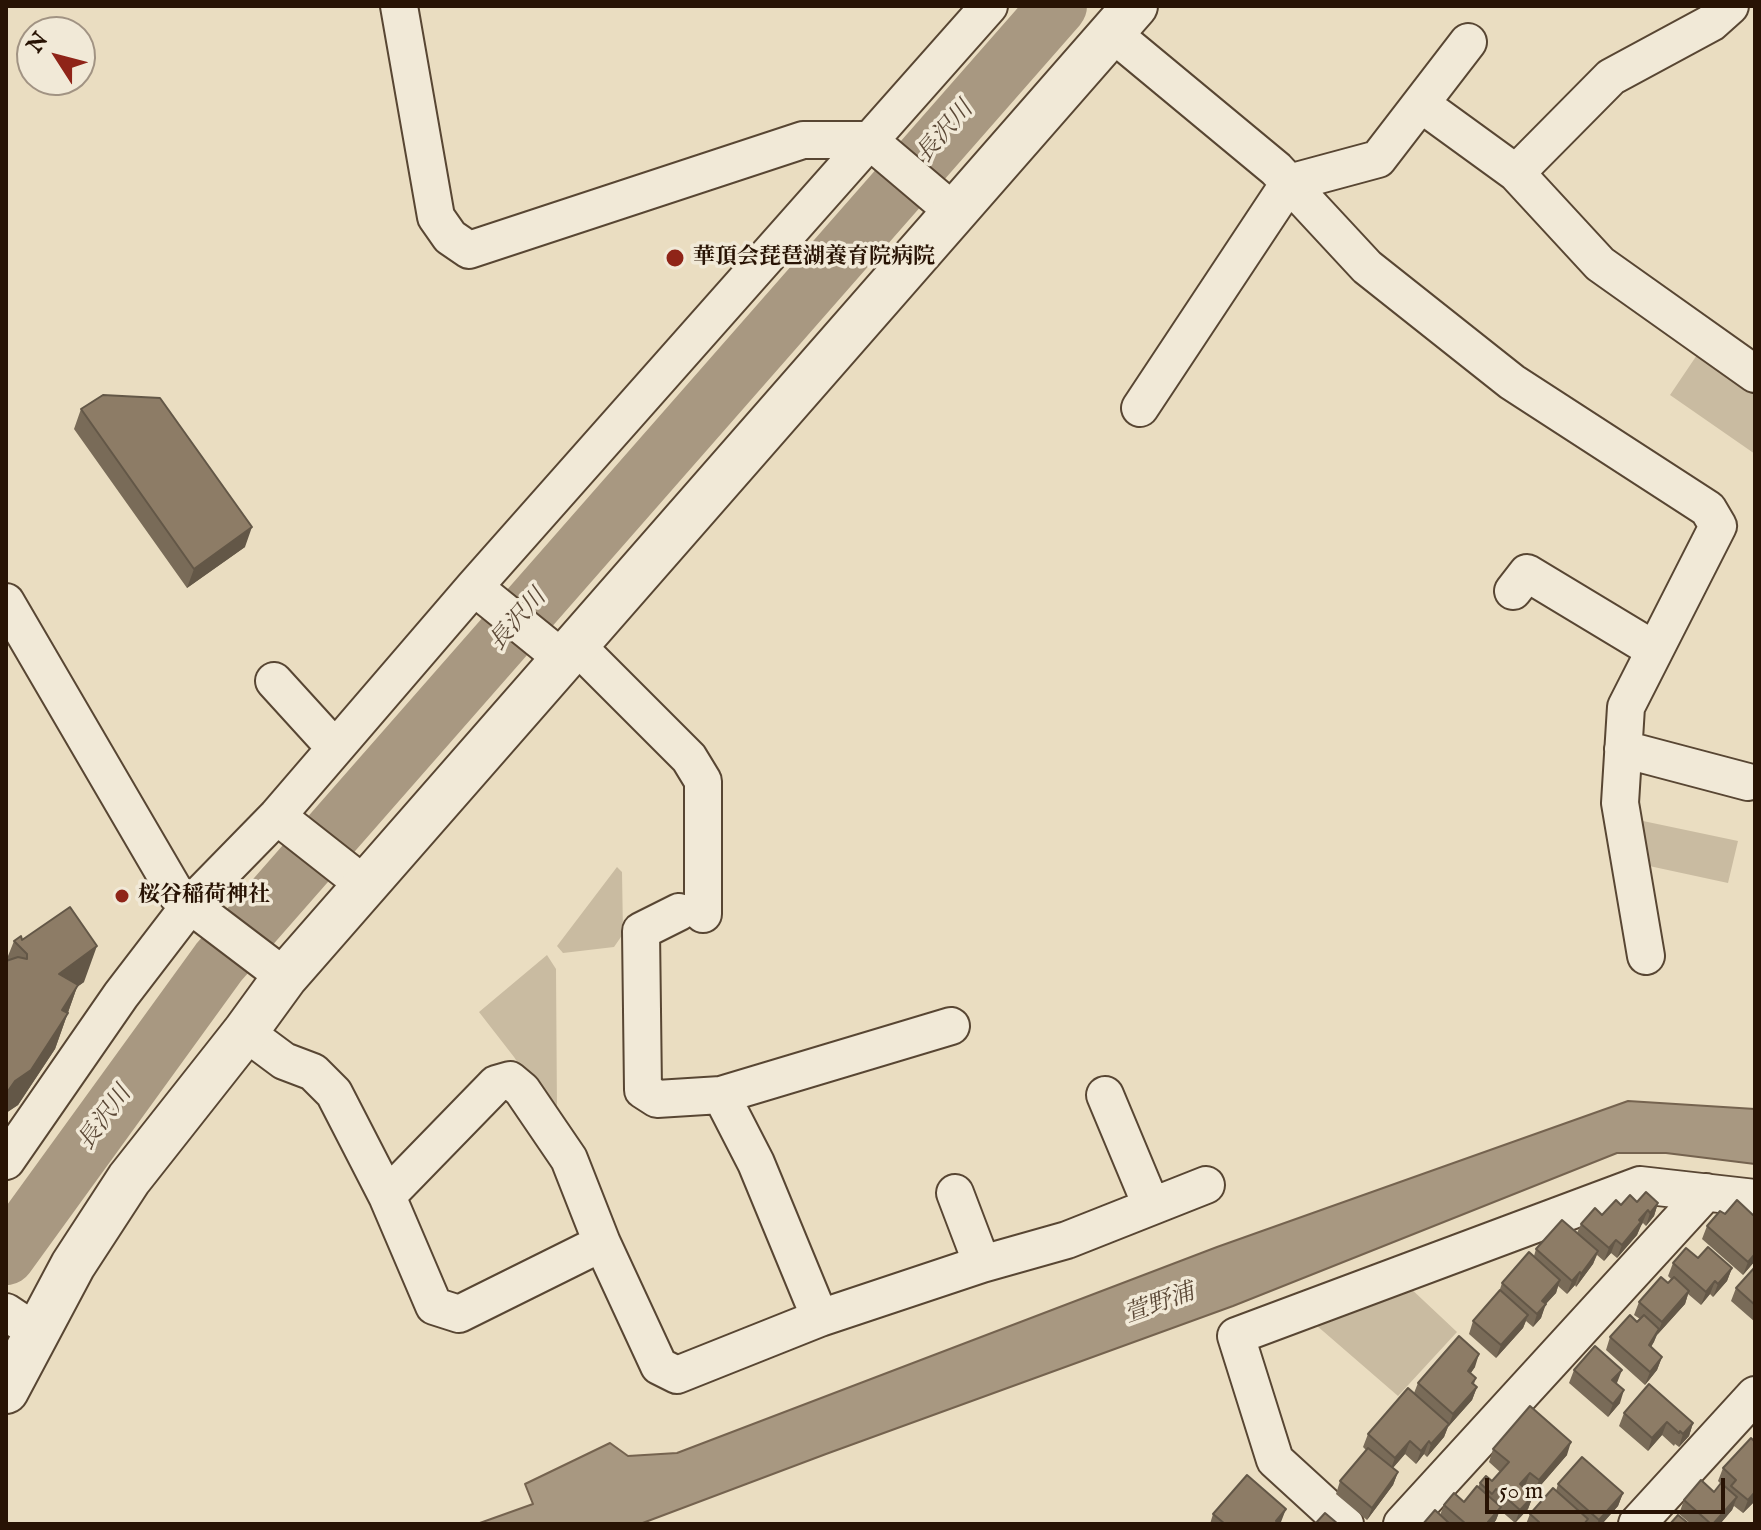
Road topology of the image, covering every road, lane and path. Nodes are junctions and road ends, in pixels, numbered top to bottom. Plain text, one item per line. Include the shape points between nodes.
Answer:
1 (399, 6) edge
2 (989, 6) edge
3 (1730, 6) edge
4 (1123, 19) edge
5 (1468, 42) dead end
6 (1421, 104) junction
7 (872, 143) junction
8 (1516, 173) junction
9 (1289, 183) junction
10 (947, 206) junction
11 (1755, 374) edge
12 (1140, 408) dead end
13 (480, 591) junction
14 (1513, 591) dead end
15 (6, 602) edge
16 (1653, 649) junction
17 (563, 651) junction
18 (274, 681) dead end
19 (335, 748) junction
20 (1623, 749) junction
21 (1748, 782) dead end
22 (285, 822) junction
23 (360, 882) junction
24 (198, 911) junction
25 (1646, 956) dead end
26 (278, 971) junction
27 (951, 1026) dead end
28 (245, 1032) junction
29 (721, 1095) junction
30 (1105, 1095) dead end
31 (6, 1161) edge
32 (1206, 1185) dead end
33 (1706, 1192) junction
34 (955, 1193) dead end
35 (387, 1196) junction
36 (1755, 1198) edge
37 (1151, 1205) junction
38 (602, 1243) junction
39 (982, 1264) junction
40 (820, 1318) junction
41 (20, 1321) edge
42 (6, 1391) edge
43 (1755, 1395) edge
44 (1345, 1524) edge
45 (1402, 1524) edge
46 (1637, 1524) edge

1 - 7 street via 436,217 450,237 469,250 803,140
2 - 7 street
3 - 8 street via 1711,23 1611,77
4 - 9 street
4 - 10 street
5 - 6 street
6 - 8 street
6 - 9 street via 1378,159
7 - 10 street
7 - 13 street
8 - 11 street via 1600,264
9 - 12 street
9 - 16 street via 1367,267 1512,382 1708,509 1718,526
10 - 17 street
13 - 17 street
13 - 19 street
14 - 16 street via 1527,573
15 - 24 street via 177,895
16 - 20 street via 1626,707
17 - 23 street
17 - 29 street via 689,758 703,781 691,913 641,931 643,1090 657,1099
18 - 19 street
19 - 22 street
20 - 21 street
20 - 25 street via 1620,803
22 - 23 street
22 - 24 street
23 - 26 street
24 - 26 street
24 - 31 street via 121,995
26 - 28 street
27 - 29 street
28 - 35 street via 284,1061 313,1072 334,1093
28 - 41 street via 129,1179 73,1265
29 - 40 street via 756,1163
30 - 37 street
32 - 37 street
33 - 36 street
33 - 44 street via 1640,1185 1236,1336 1275,1460
33 - 45 street
34 - 39 street
35 - 38 street via 434,1306 459,1314
35 - 38 street via 496,1084 510,1080 569,1159
37 - 39 street via 1067,1240
38 - 40 street via 659,1366 677,1375
39 - 40 street
41 - 42 street
43 - 46 street

